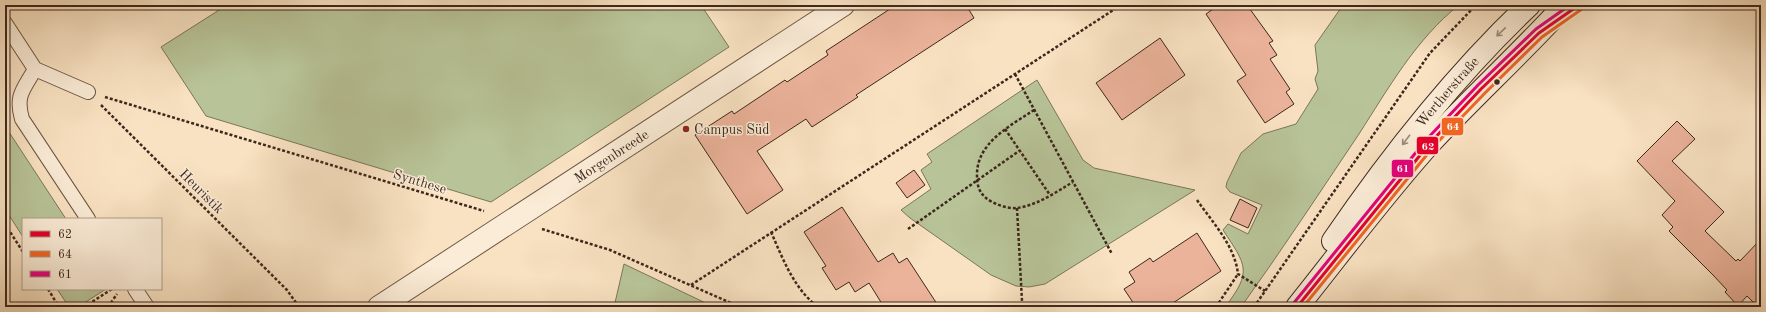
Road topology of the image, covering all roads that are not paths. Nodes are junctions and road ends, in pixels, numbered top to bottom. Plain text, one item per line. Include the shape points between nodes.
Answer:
1 (843, 5) edge
2 (1529, 5) edge
3 (1565, 5) edge
4 (1579, 5) edge
5 (5, 23) edge
6 (1539, 33) junction
7 (35, 69) junction
8 (88, 92) road end
9 (87, 218) edge
10 (136, 290) edge
11 (147, 307) edge
12 (379, 307) edge

1 - 12 main road, Morgenbreede
2 -> 6 main road, Wertherstraße via 1450,87 1402,145 1327,250 1297,307 1430,143
3 - 6 main road, Wertherstraße
4 - 6 main road, Wertherstraße
5 - 7 lane
7 - 8 lane
7 - 9 lane via 20,96 18,106 22,119
10 - 11 lane

